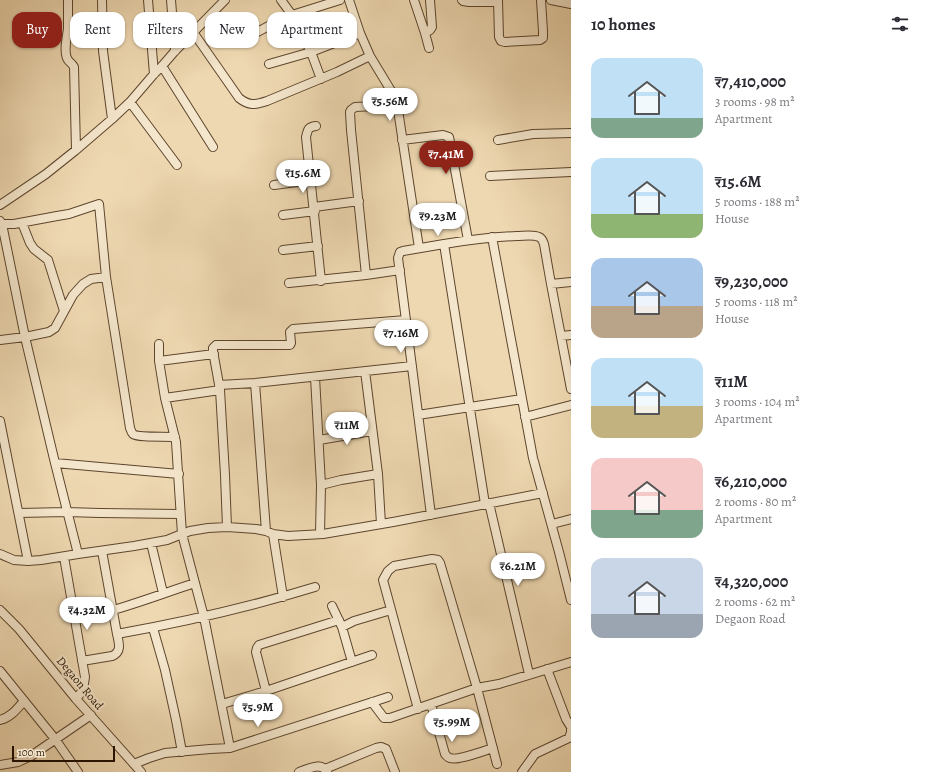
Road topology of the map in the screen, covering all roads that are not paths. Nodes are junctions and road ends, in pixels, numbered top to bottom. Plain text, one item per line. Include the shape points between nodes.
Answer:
1 (68, 0) edge
2 (102, 0) edge
3 (148, 0) edge
4 (171, 0) edge
5 (225, 0) edge
6 (281, 0) edge
7 (340, 0) edge
8 (348, 0) edge
9 (414, 0) edge
10 (430, 0) edge
11 (462, 0) edge
12 (541, 0) edge
13 (551, 0) edge
14 (498, 1) edge
15 (571, 4) edge
16 (290, 12) edge
17 (302, 12) edge
18 (197, 28) edge
19 (360, 33) junction
20 (425, 33) junction
21 (197, 38) edge
22 (178, 48) edge
23 (309, 48) edge
24 (429, 48) dead end
25 (175, 51) junction
26 (311, 52) junction
27 (370, 56) junction
28 (269, 64) dead end
29 (162, 66) junction
30 (154, 74) junction
31 (321, 79) junction
32 (130, 102) junction
33 (396, 105) junction
34 (112, 119) junction
35 (316, 126) dead end
36 (571, 133) edge
37 (402, 140) junction
38 (498, 140) dead end
39 (214, 147) dead end
40 (76, 150) junction
41 (177, 165) dead end
42 (571, 172) edge
43 (490, 176) dead end
44 (312, 180) junction
45 (274, 185) dead end
46 (358, 201) junction
47 (0, 205) edge
48 (314, 209) junction
49 (283, 215) dead end
50 (1, 222) edge
51 (22, 223) junction
52 (492, 237) junction
53 (468, 240) junction
54 (444, 244) junction
55 (318, 246) junction
56 (418, 248) junction
57 (284, 250) dead end
58 (400, 270) junction
59 (366, 275) junction
60 (106, 277) junction
61 (321, 280) junction
62 (571, 282) edge
63 (289, 283) dead end
64 (551, 284) junction
65 (64, 311) junction
66 (406, 320) junction
67 (571, 335) edge
68 (561, 336) junction
69 (25, 337) junction
70 (0, 340) edge
71 (159, 344) dead end
72 (214, 354) junction
73 (159, 361) junction
74 (412, 366) junction
75 (365, 371) junction
76 (315, 376) junction
77 (570, 379) edge
78 (255, 383) junction
79 (219, 388) junction
80 (571, 389) edge
81 (165, 398) junction
82 (522, 399) junction
83 (571, 405) edge
84 (470, 407) junction
85 (418, 415) junction
86 (525, 417) junction
87 (0, 421) edge
88 (372, 431) junction
89 (175, 437) junction
90 (318, 440) junction
91 (55, 463) junction
92 (179, 474) junction
93 (378, 474) junction
94 (320, 485) junction
95 (543, 493) junction
96 (487, 503) junction
97 (66, 512) junction
98 (19, 513) junction
99 (180, 514) junction
100 (431, 515) junction
101 (571, 518) edge
102 (381, 524) junction
103 (552, 524) junction
104 (227, 527) junction
105 (270, 533) junction
106 (182, 534) junction
107 (320, 534) junction
108 (151, 543) junction
109 (102, 551) junction
110 (0, 554) edge
111 (78, 554) junction
112 (64, 557) junction
113 (28, 561) junction
114 (195, 583) junction
115 (315, 588) dead end
116 (163, 593) junction
117 (283, 597) junction
118 (571, 600) edge
119 (332, 606) dead end
120 (0, 610) edge
121 (113, 610) junction
122 (391, 610) junction
123 (204, 617) junction
124 (340, 623) junction
125 (153, 628) junction
126 (118, 634) junction
127 (372, 655) dead end
128 (82, 661) junction
129 (352, 662) junction
130 (571, 662) edge
131 (547, 669) junction
132 (0, 671) edge
133 (529, 674) junction
134 (477, 688) junction
135 (266, 691) junction
136 (388, 696) dead end
137 (76, 699) junction
138 (24, 701) junction
139 (372, 702) junction
140 (222, 704) junction
141 (431, 704) junction
142 (418, 709) junction
143 (91, 715) junction
144 (568, 718) edge
145 (0, 720) edge
146 (55, 739) junction
147 (230, 748) junction
148 (493, 748) junction
149 (182, 752) junction
150 (0, 764) edge
151 (134, 764) junction
152 (497, 764) dead end
153 (326, 770) edge
154 (78, 772) edge
155 (141, 772) edge
156 (300, 772) edge
157 (395, 772) edge
158 (522, 772) edge

1 - 40 street via 66,46 67,59 74,66
2 - 34 street via 103,51
3 - 30 street
4 - 25 street
5 - 18 street
6 - 16 street
7 - 17 street
8 - 19 street
9 - 20 street
10 - 20 street via 433,22 430,30
11 - 14 street
12 - 14 street via 543,38 505,42 499,37
13 - 15 street
19 - 26 street
19 - 27 street
20 - 24 street
21 - 31 street via 239,98 246,103 260,104
22 - 25 street
23 - 26 street
25 - 29 street
26 - 28 street
26 - 31 street
27 - 31 street
27 - 33 street via 393,94
29 - 30 street
29 - 39 street
30 - 32 street
32 - 34 street
32 - 41 street
33 - 37 street
33 - 46 street via 355,107 350,112
34 - 40 street
35 - 44 street via 310,127 306,137
36 - 38 street via 534,134
37 - 53 street via 444,135 449,137
37 - 56 street
40 - 47 street
42 - 43 street
44 - 45 street
44 - 48 street
46 - 48 street
46 - 59 street
48 - 49 street
48 - 55 street
50 - 51 street
50 - 69 street
51 - 60 street via 69,214 98,204
51 - 65 street via 34,249 48,260
52 - 53 street
52 - 64 street via 538,236 542,239
52 - 82 street
53 - 54 street
54 - 56 street
54 - 84 street
55 - 57 street
55 - 61 street
56 - 58 street via 400,252
58 - 59 street
58 - 66 street
59 - 61 street
60 - 65 street via 91,279 83,284
60 - 89 street via 132,433 140,436
61 - 63 street
62 - 64 street
64 - 68 street
65 - 69 street via 50,332
66 - 72 street via 293,329 290,332 291,343 287,345 216,345 213,348
66 - 74 street
67 - 68 street
68 - 77 street
69 - 70 street
69 - 91 street
71 - 73 street
72 - 73 street
72 - 79 street
73 - 81 street
74 - 75 street
74 - 85 street
75 - 76 street
75 - 88 street
76 - 78 street
76 - 90 street
77 - 80 street
78 - 79 street
78 - 105 street
79 - 81 street
79 - 104 street
81 - 89 street
82 - 84 street
82 - 86 street
83 - 86 street
84 - 85 street
84 - 96 street
85 - 100 street
86 - 95 street
87 - 98 street
88 - 90 street
88 - 93 street
89 - 92 street
90 - 94 street
91 - 92 street
91 - 97 street
92 - 99 street
93 - 94 street
93 - 102 street
94 - 107 street
95 - 96 street
95 - 103 street
96 - 100 street
96 - 133 street
97 - 98 street
97 - 99 street
97 - 111 street
98 - 113 street
99 - 106 street
100 - 102 street
101 - 103 street
102 - 107 street
103 - 118 street
104 - 105 street via 256,529
104 - 106 street
105 - 107 street via 288,536
105 - 117 street
106 - 108 street
106 - 114 street
108 - 109 street
108 - 116 street
109 - 111 street
109 - 121 street
110 - 113 street via 11,559
111 - 112 street
112 - 113 street
112 - 128 street
114 - 116 street
114 - 123 street
115 - 117 street
116 - 121 street
117 - 123 street
119 - 124 street
120 - 137 street, Degaon Road via 19,629
121 - 126 street
122 - 124 street
122 - 134 street via 383,580 388,571 394,566 438,560
122 - 142 street
123 - 125 street
123 - 140 street
124 - 129 street
124 - 135 street via 259,645 256,652
125 - 126 street
125 - 149 street via 165,670
126 - 128 street via 117,654
127 - 129 street
128 - 137 street via 84,684
129 - 135 street
130 - 131 street
131 - 133 street
131 - 144 street
132 - 138 street
133 - 134 street
134 - 141 street
134 - 148 street
135 - 140 street
136 - 139 street
137 - 143 street, Degaon Road
138 - 145 street via 11,715
138 - 146 street
139 - 142 street via 384,718
139 - 147 street
140 - 147 street
141 - 142 street
141 - 148 street via 445,754 449,758 455,759
143 - 146 street
143 - 151 street, Degaon Road
144 - 158 street via 571,727 569,738 535,754
146 - 150 street via 24,760
146 - 154 street
147 - 149 street
148 - 152 street
149 - 151 street via 160,755
151 - 155 street, Degaon Road
153 - 156 street via 322,766 317,766
153 - 157 street via 381,747 386,749

